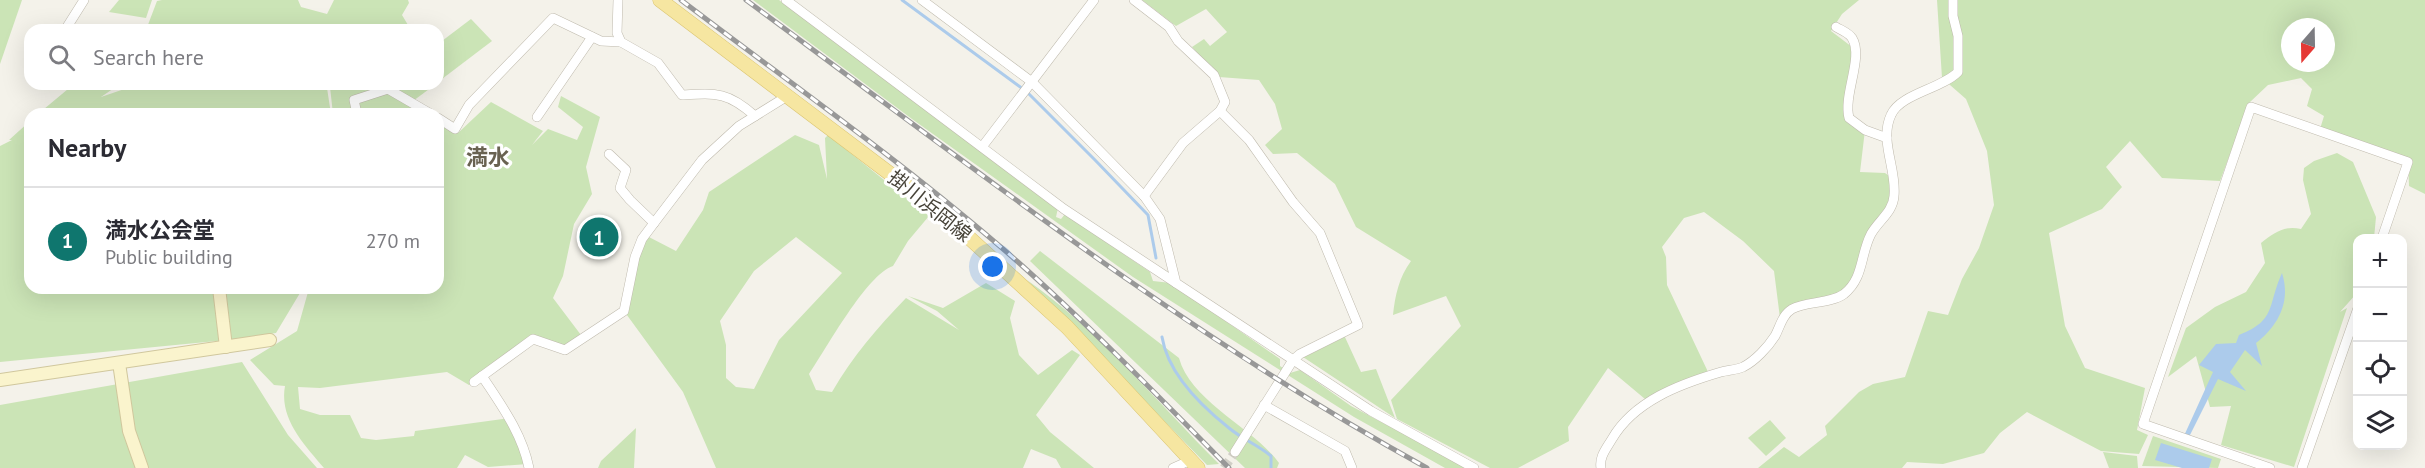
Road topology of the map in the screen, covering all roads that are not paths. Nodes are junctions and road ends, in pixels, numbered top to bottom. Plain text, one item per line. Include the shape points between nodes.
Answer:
1 (84, 0) edge
2 (618, 0) edge
3 (660, 0) edge
4 (786, 0) edge
5 (922, 0) edge
6 (1094, 0) edge
7 (1134, 0) edge
8 (1953, 0) edge
9 (68, 24) edge
10 (1836, 27) dead end
11 (592, 37) junction
12 (621, 42) junction
13 (1032, 82) junction
14 (385, 90) edge
15 (390, 90) edge
16 (789, 95) junction
17 (356, 108) edge
18 (420, 108) edge
19 (1220, 111) junction
20 (755, 116) junction
21 (537, 117) dead end
22 (444, 122) edge
23 (1887, 138) junction
24 (982, 147) junction
25 (609, 154) dead end
26 (1144, 196) junction
27 (654, 222) junction
28 (2383, 234) edge
29 (1176, 283) junction
30 (220, 294) edge
31 (2353, 322) edge
32 (270, 340) dead end
33 (226, 346) junction
34 (1293, 360) junction
35 (118, 363) junction
36 (0, 380) edge
37 (1264, 405) junction
38 (1238, 448) tunnel mouth
39 (1194, 464) edge
40 (142, 468) edge
41 (529, 468) edge
42 (1173, 468) edge
43 (1352, 468) edge
44 (1474, 468) edge
45 (1600, 468) edge
46 (2270, 468) edge
47 (2302, 468) edge

1 - 9 street
2 - 12 street via 617,33
3 - 16 main road, 掛川浜岡線
4 - 24 street
5 - 13 street
6 - 13 street
7 - 19 street via 1169,27 1178,41 1214,75 1225,102
8 - 23 street via 1958,72 1950,81 1898,105 1886,131
10 - 23 street via 1851,36 1856,50 1846,106 1849,118 1865,130
11 - 12 street
11 - 21 street
11 - 22 street via 553,18 469,105 455,129
12 - 20 street via 658,63 682,94 720,93 738,100
13 - 24 street
13 - 26 street
14 - 17 street via 354,100
15 - 18 street
16 - 20 street
16 - 39 main road, 掛川浜岡線 via 942,213 1066,327
19 - 26 street via 1183,143
19 - 34 street via 1249,141 1320,233 1358,325
20 - 27 street via 702,160
23 - 45 street via 1894,194 1891,209 1871,234 1861,274 1843,295 1791,309 1760,355 1743,368 1649,400 1620,424 1600,460
24 - 29 street
25 - 27 street via 626,170 620,188
26 - 29 street via 1161,219
27 - 41 street via 635,257 624,311 565,350 533,339 478,379 510,418
28 - 46 street via 2408,162 2251,107 2143,424
29 - 34 street
30 - 33 street
31 - 47 street
32 - 33 street
33 - 35 street
34 - 37 street
34 - 44 street via 1371,411
35 - 36 street
35 - 40 street via 129,431
37 - 38 street
37 - 43 street via 1345,451
39 - 42 street

